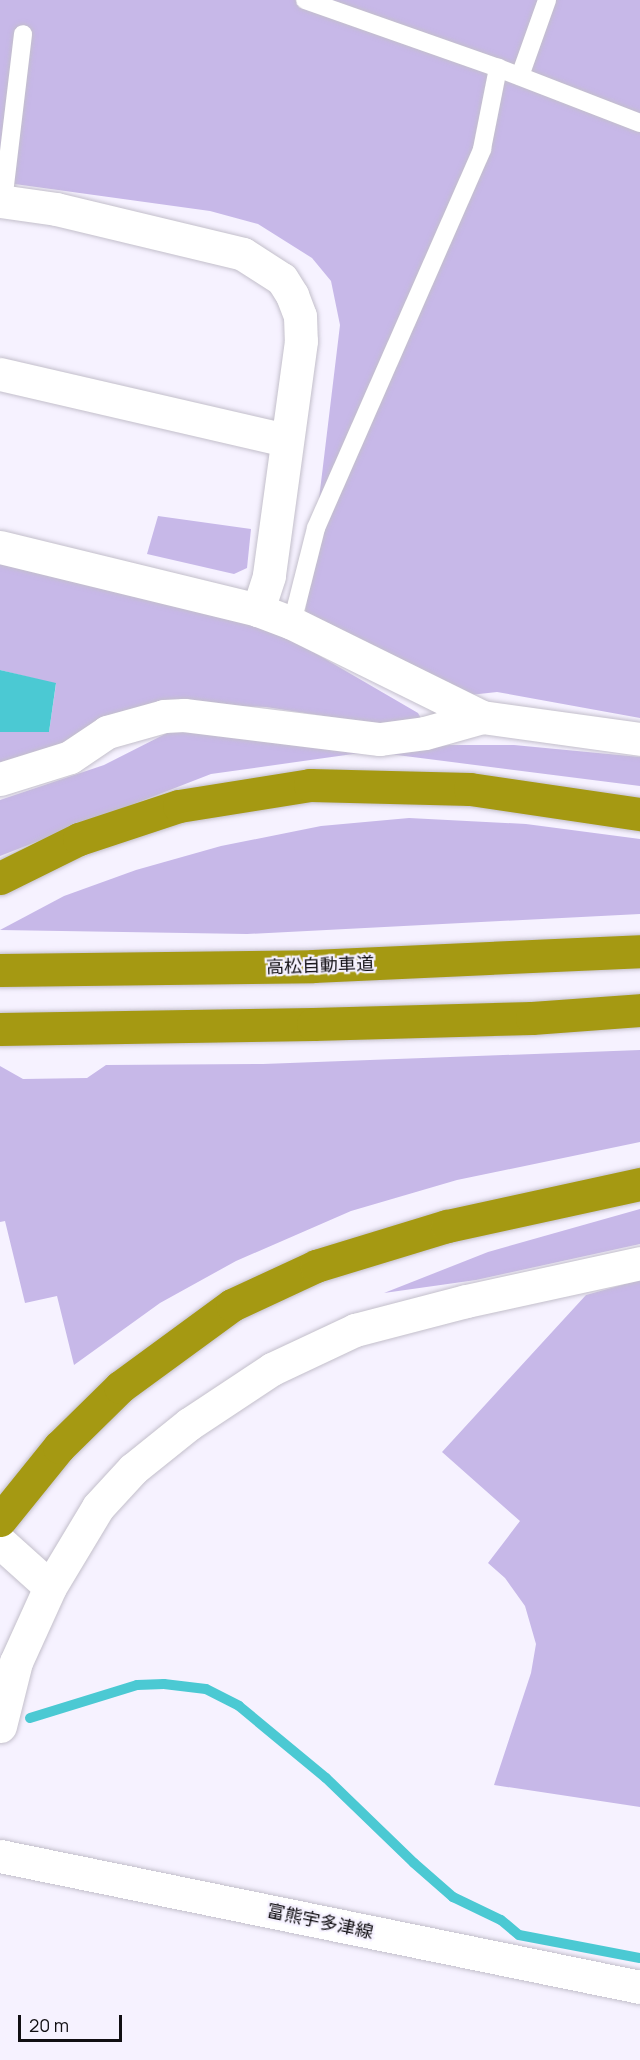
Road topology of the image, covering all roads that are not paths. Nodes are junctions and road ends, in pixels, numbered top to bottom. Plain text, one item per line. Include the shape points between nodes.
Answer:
1 (305, 0) edge
2 (548, 0) edge
3 (23, 34) dead end
4 (498, 68) junction
5 (519, 76) junction
6 (640, 123) edge
7 (2, 202) edge
8 (0, 374) edge
9 (287, 440) junction
10 (0, 547) edge
11 (258, 610) junction
12 (292, 623) junction
13 (482, 717) junction
14 (640, 739) edge
15 (0, 779) edge
16 (640, 814) edge
17 (0, 878) edge
18 (640, 951) edge
19 (0, 970) edge
20 (640, 1010) edge
21 (0, 1029) edge
22 (640, 1184) edge
23 (640, 1263) edge
24 (9, 1508) edge
25 (0, 1542) edge
26 (50, 1587) junction
27 (0, 1726) edge
28 (0, 1856) edge
29 (640, 1987) edge

1 - 4 lane
2 - 5 lane
3 - 7 lane
4 - 5 lane
4 - 12 lane via 482,149 316,528
5 - 6 lane
7 - 9 street via 56,209 243,254 282,279 300,316 301,340
8 - 9 street
9 - 11 street via 269,576
10 - 11 street
11 - 12 street
12 - 13 street
13 - 14 street
13 - 15 street via 425,733 380,739 184,715 164,716 107,732 70,757
16 - 17 highway via 470,789 310,785 179,806 80,839
18 - 19 highway, 高松自動車道 via 314,966
20 - 21 highway via 336,1023
22 - 24 highway via 447,1226 316,1266 232,1305 120,1387 59,1447
23 - 26 street via 409,1314 355,1330 272,1369 189,1424 133,1469 98,1507
25 - 26 street
26 - 27 street via 16,1662
28 - 29 street, 富熊宇多津線

